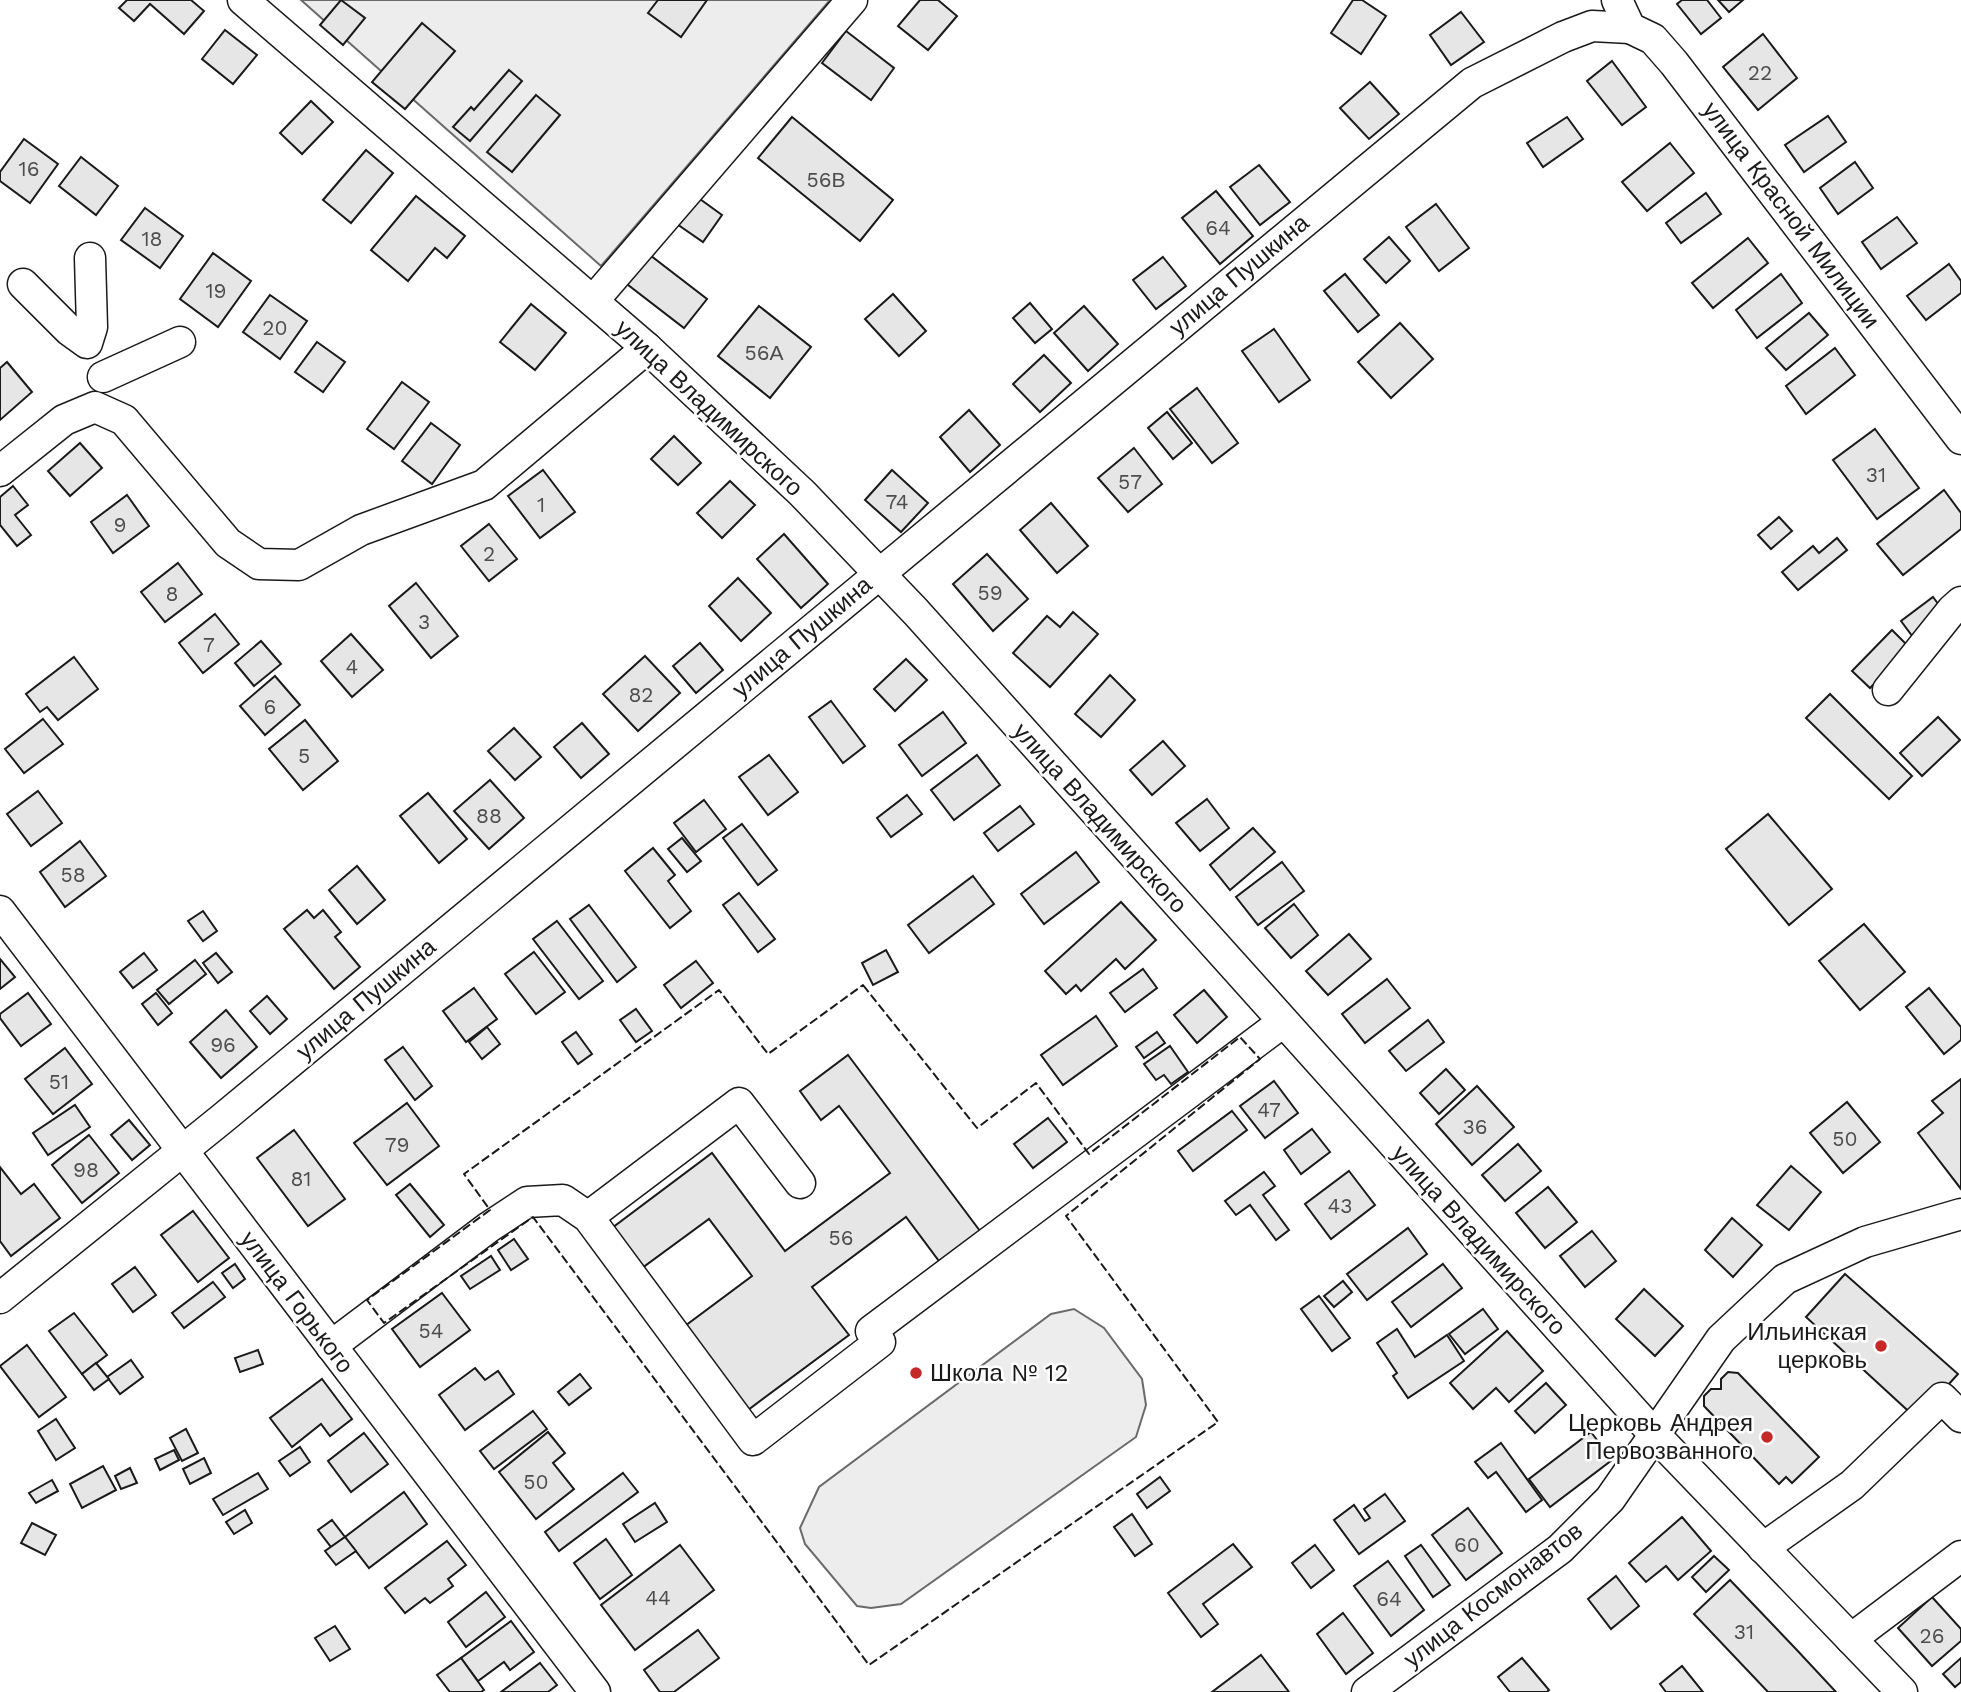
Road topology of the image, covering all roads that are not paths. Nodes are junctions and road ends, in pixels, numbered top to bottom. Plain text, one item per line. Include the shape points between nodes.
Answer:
1 (243, 0) edge
2 (852, 0) edge
3 (1617, 0) edge
4 (1630, 28) junction
5 (90, 258) dead end
6 (23, 284) dead end
7 (593, 301) junction
8 (180, 342) dead end
9 (87, 343) junction
10 (648, 348) junction
11 (103, 377) junction
12 (95, 407) junction
13 (1961, 439) edge
14 (0, 471) edge
15 (879, 573) junction
16 (1961, 602) edge
17 (1888, 690) dead end
18 (0, 911) edge
19 (1283, 1022) junction
20 (182, 1150) junction
21 (800, 1182) dead end
22 (1961, 1214) edge
23 (588, 1217) junction
24 (0, 1298) edge
25 (331, 1346) junction
26 (1961, 1417) edge
27 (1654, 1434) junction
28 (1763, 1548) junction
29 (1961, 1556) edge
30 (1852, 1639) junction
31 (595, 1692) edge
32 (1367, 1692) edge
33 (1902, 1692) edge

1 - 7 street, улица Владимирского
2 - 7 street
3 - 4 street
4 - 13 street, улица Красной Милиции via 1653,39 1674,63
4 - 15 street, улица Пушкина via 1592,26 1472,83
5 - 9 street via 92,327
6 - 9 street
7 - 10 street, улица Владимирского
8 - 11 street
9 - 11 street
10 - 12 street via 484,485 361,530 299,565 259,564 228,543 124,420
10 - 15 street, улица Владимирского via 802,493
11 - 12 street
12 - 14 street via 64,420
15 - 19 street, улица Владимирского
15 - 20 street, улица Пушкина
16 - 17 street
18 - 20 street, улица Горького
19 - 23 street via 872,1331 880,1342 754,1440
19 - 27 street, улица Владимирского
20 - 24 street, улица Пушкина
20 - 25 street, улица Горького
21 - 23 street via 739,1103
22 - 27 street, улица Космонавтов via 1865,1242 1785,1279 1721,1339
23 - 25 street via 563,1200 527,1202
25 - 31 street, улица Горького
26 - 28 street via 1942,1398 1852,1485
27 - 28 street, улица Владимирского
27 - 32 street, улица Космонавтов via 1610,1499 1560,1549
28 - 30 street, улица Владимирского
29 - 30 street
30 - 33 street, улица Владимирского

